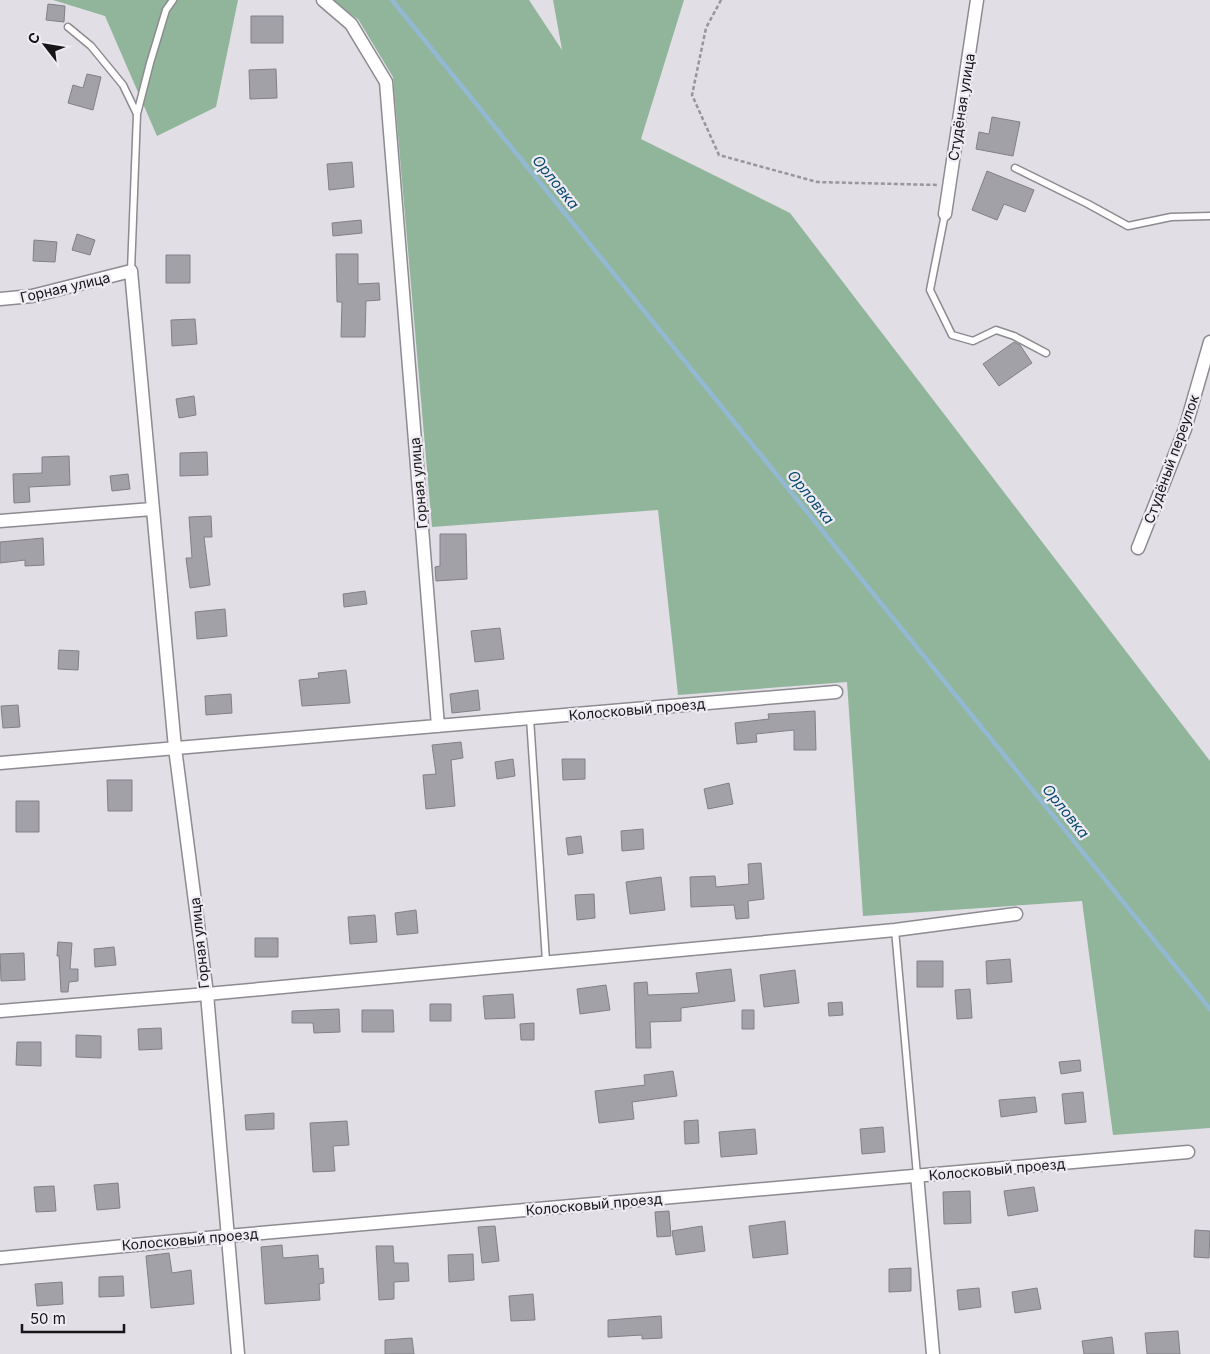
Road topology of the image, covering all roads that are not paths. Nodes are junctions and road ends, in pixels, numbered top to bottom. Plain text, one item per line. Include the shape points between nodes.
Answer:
1 (173, 0) edge
2 (323, 0) edge
3 (977, 0) edge
4 (68, 27) dead end
5 (137, 114) junction
6 (1015, 168) dead end
7 (945, 214) joint
8 (1210, 216) edge
9 (131, 272) junction
10 (0, 299) edge
11 (1210, 342) edge
12 (1046, 354) dead end
13 (152, 509) junction
14 (0, 521) edge
15 (1138, 548) dead end
16 (836, 692) dead end
17 (530, 718) junction
18 (438, 726) junction
19 (175, 748) junction
20 (0, 763) edge
21 (1016, 914) dead end
22 (895, 930) junction
23 (546, 961) junction
24 (207, 994) junction
25 (0, 1011) edge
26 (1188, 1152) dead end
27 (916, 1175) junction
28 (227, 1236) junction
29 (0, 1258) edge
30 (238, 1354) edge
31 (933, 1354) edge

1 - 5 lane via 166,10
2 - 18 street, Горная улица via 351,24 386,82
3 - 7 street, Студёная улица
4 - 5 lane via 91,46 123,85
5 - 9 lane
6 - 8 lane via 1128,226 1171,217
7 - 12 lane via 930,290 952,335 972,341 996,330
9 - 10 street, Горная улица via 32,296
9 - 13 street, Горная улица
11 - 15 street, Студёный переулок via 1185,429
13 - 14 street
13 - 19 street, Горная улица
16 - 17 street, Колосковый проезд
17 - 18 street, Колосковый проезд
17 - 23 lane
18 - 19 street
19 - 20 street
19 - 24 street, Горная улица
21 - 22 street
22 - 23 street
22 - 27 lane
23 - 24 street
24 - 25 street, Горная улица
24 - 28 street
26 - 27 street, Колосковый проезд
27 - 28 street, Колосковый проезд
27 - 31 street
28 - 29 street, Колосковый проезд
28 - 30 street

